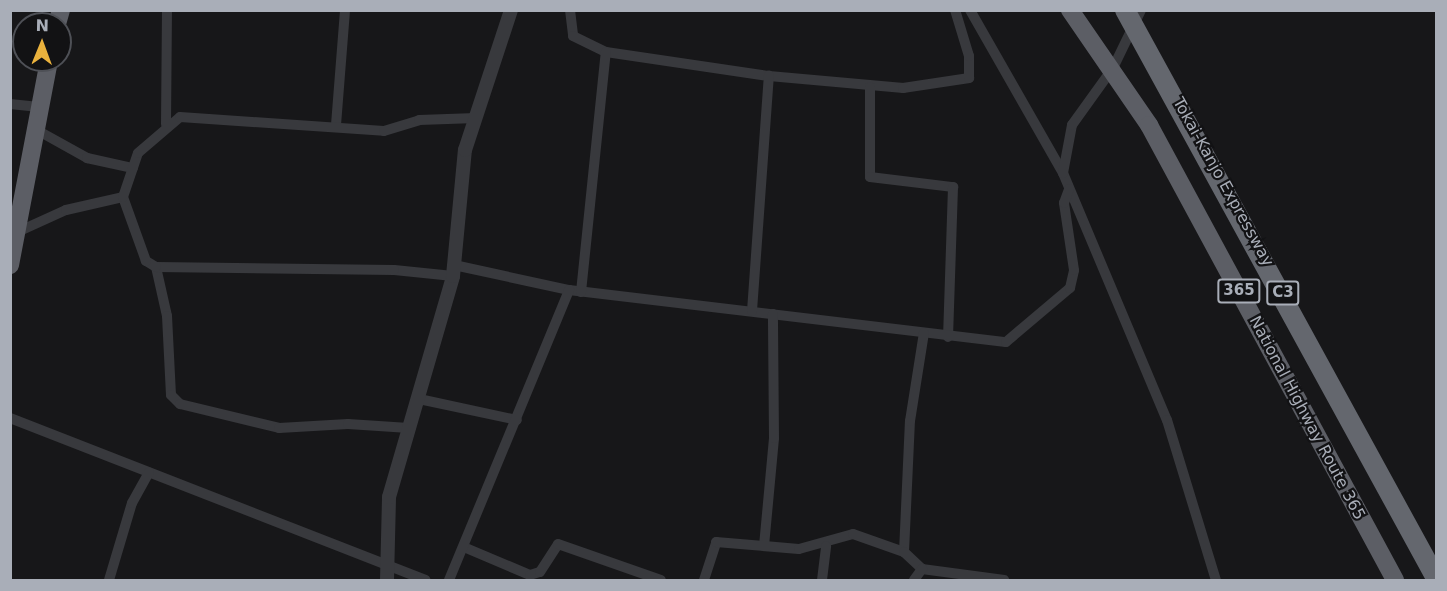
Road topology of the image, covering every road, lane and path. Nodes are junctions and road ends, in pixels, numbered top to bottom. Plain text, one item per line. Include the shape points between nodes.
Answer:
1 (166, 10) edge
2 (345, 10) edge
3 (511, 10) edge
4 (570, 10) edge
5 (955, 10) edge
6 (970, 10) edge
7 (1070, 10) edge
8 (1125, 10) edge
9 (1141, 10) edge
10 (606, 52) junction
11 (1113, 68) junction
12 (46, 72) edge
13 (769, 76) junction
14 (870, 87) junction
15 (10, 104) edge
16 (39, 107) junction
17 (476, 117) junction
18 (166, 124) junction
19 (336, 125) junction
20 (35, 129) junction
21 (133, 168) junction
22 (1063, 172) junction
23 (1069, 189) junction
24 (123, 197) junction
25 (13, 234) edge
26 (10, 266) edge
27 (156, 267) junction
28 (453, 271) junction
29 (575, 291) junction
30 (752, 311) junction
31 (773, 314) junction
32 (924, 333) junction
33 (948, 337) junction
34 (419, 399) junction
35 (10, 418) edge
36 (517, 420) junction
37 (409, 428) junction
38 (149, 472) junction
39 (764, 546) junction
40 (826, 546) junction
41 (466, 548) junction
42 (904, 552) junction
43 (388, 564) junction
44 (922, 569) junction
45 (1437, 578) edge
46 (109, 580) edge
47 (387, 580) edge
48 (426, 580) edge
49 (449, 580) edge
50 (662, 580) edge
51 (704, 580) edge
52 (822, 580) edge
53 (914, 580) edge
54 (1004, 580) edge
55 (1216, 580) edge
56 (1395, 580) edge

1 - 18 street
2 - 19 street
3 - 17 street
4 - 10 street via 573,36
5 - 14 street via 969,56 969,78 957,84
6 - 22 street
7 - 11 highway, National Highway Route 365 / 365
8 - 45 highway, Tokai-Kanjo Expressway / C3, bridge
9 - 11 street
10 - 13 street
10 - 29 street
11 - 22 street via 1072,125
11 - 56 highway, National Highway Route 365 / 365 via 1149,125
12 - 16 highway
13 - 14 street
13 - 30 street
14 - 33 street via 870,177 953,187
15 - 16 street
16 - 20 highway
17 - 19 street via 419,120 384,132
17 - 28 street via 465,150
18 - 19 street via 180,117
18 - 21 street via 138,153
20 - 21 street via 87,158
20 - 25 highway
21 - 24 street
22 - 23 street
23 - 33 street via 1064,203 1074,270 1070,288 1006,342
23 - 55 street via 1167,420
24 - 25 street via 66,210
24 - 27 street via 147,261
25 - 26 highway
27 - 28 street
27 - 37 street via 167,316 171,394 180,404 279,428
28 - 29 street
28 - 34 street
29 - 30 street
29 - 36 street
30 - 31 street
31 - 32 street
31 - 39 street via 774,438
32 - 33 street
32 - 42 street via 910,421
34 - 36 street
34 - 37 street
35 - 38 street
36 - 41 street
37 - 43 street via 389,497
38 - 43 street via 260,520
38 - 46 street via 132,504
39 - 40 street
39 - 51 street via 716,542
40 - 42 street via 866,535
40 - 52 street
41 - 49 street
41 - 50 street via 530,575 540,572 558,544
42 - 44 street
43 - 47 street
43 - 48 street
44 - 53 street
44 - 54 street

